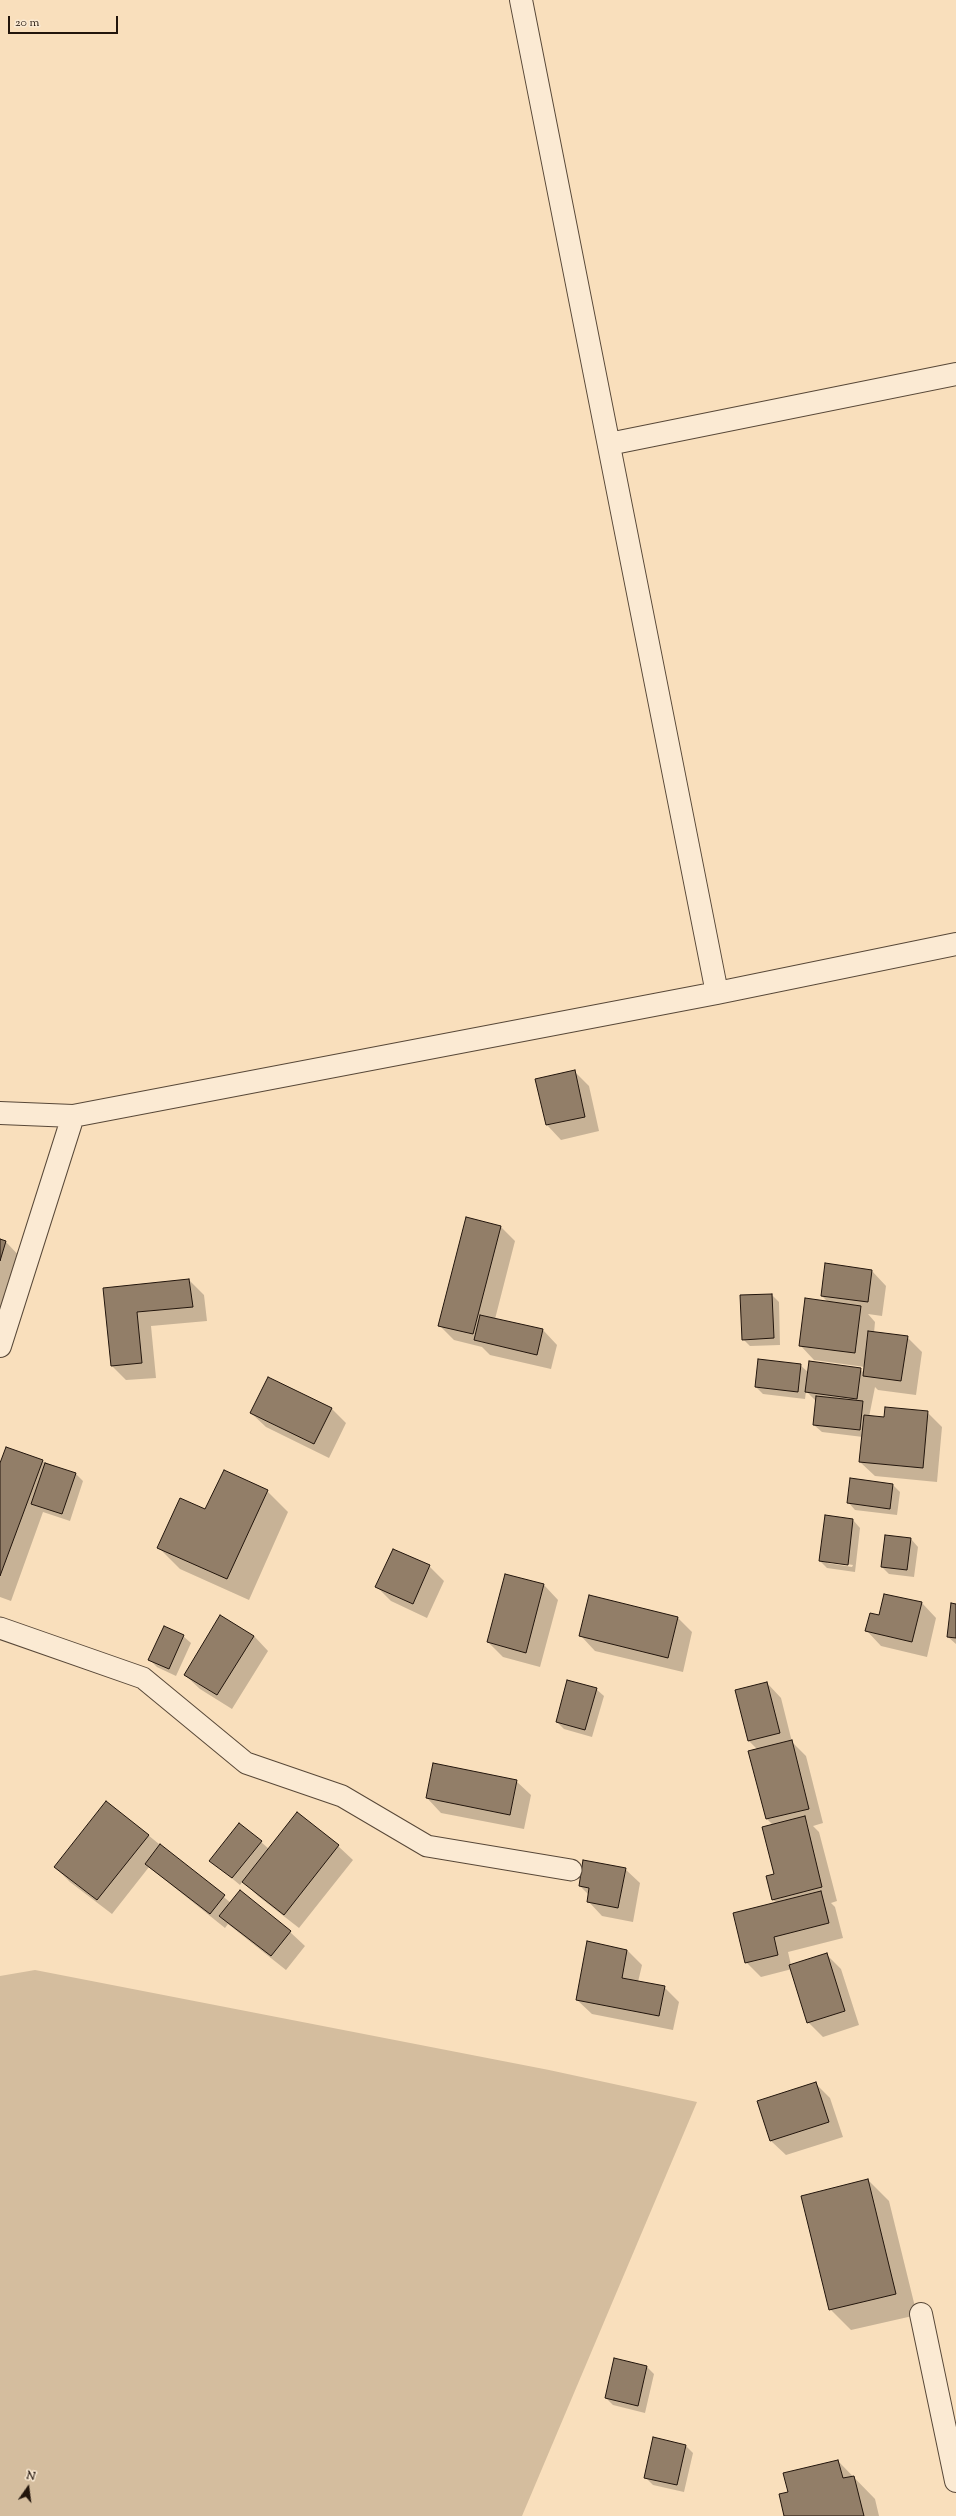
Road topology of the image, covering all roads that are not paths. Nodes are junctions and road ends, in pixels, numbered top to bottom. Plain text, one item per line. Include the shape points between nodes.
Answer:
1 (521, 0) edge
2 (956, 374) edge
3 (609, 444) junction
4 (956, 944) edge
5 (717, 994) junction
6 (0, 1112) edge
7 (72, 1116) junction
8 (0, 1346) edge
9 (0, 1628) edge
10 (571, 1870) dead end
11 (921, 2314) dead end
12 (956, 2481) edge

1 - 3 street
2 - 3 street
3 - 5 street
4 - 5 street
5 - 7 street
6 - 7 street
7 - 8 street
9 - 10 lane via 142,1678 246,1763 342,1796 427,1846
11 - 12 street

